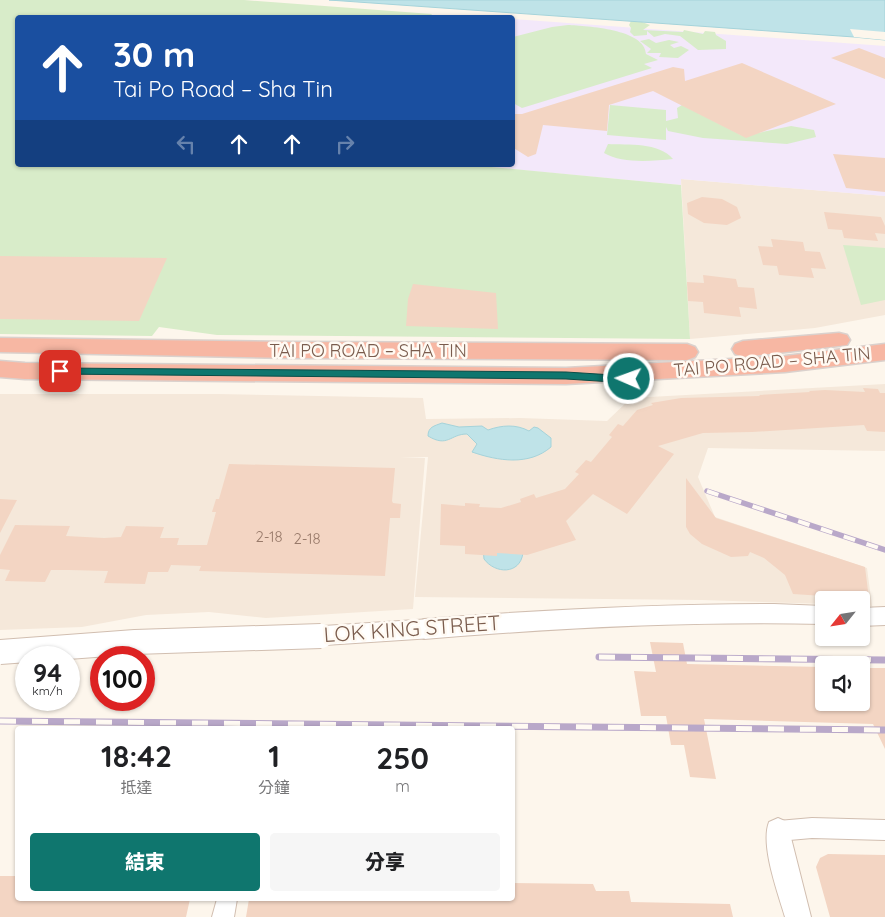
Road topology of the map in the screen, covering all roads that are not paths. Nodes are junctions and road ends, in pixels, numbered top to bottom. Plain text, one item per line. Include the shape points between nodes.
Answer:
1 (885, 334) edge
2 (0, 345) edge
3 (885, 352) edge
4 (0, 369) edge
5 (885, 370) edge
6 (25, 371) junction
7 (0, 374) edge
8 (566, 376) junction
9 (815, 615) edge
10 (885, 616) edge
11 (870, 617) edge
12 (0, 652) edge
13 (778, 830) joint
14 (885, 830) edge
15 (227, 901) edge
16 (224, 917) edge
17 (798, 917) edge

1 - 2 highway, TAI PO ROAD – SHA TIN via 708,352 648,353
3 - 8 highway, TAI PO ROAD – SHA TIN via 785,364
4 - 6 highway, TAI PO ROAD – SHA TIN
5 - 8 highway via 723,383
6 - 7 highway
6 - 8 highway, TAI PO ROAD – SHA TIN
9 - 12 street, LOK KING STREET, bridge via 676,614 578,618 300,637 135,642
10 - 11 street
13 - 14 street
13 - 17 street
15 - 16 street

